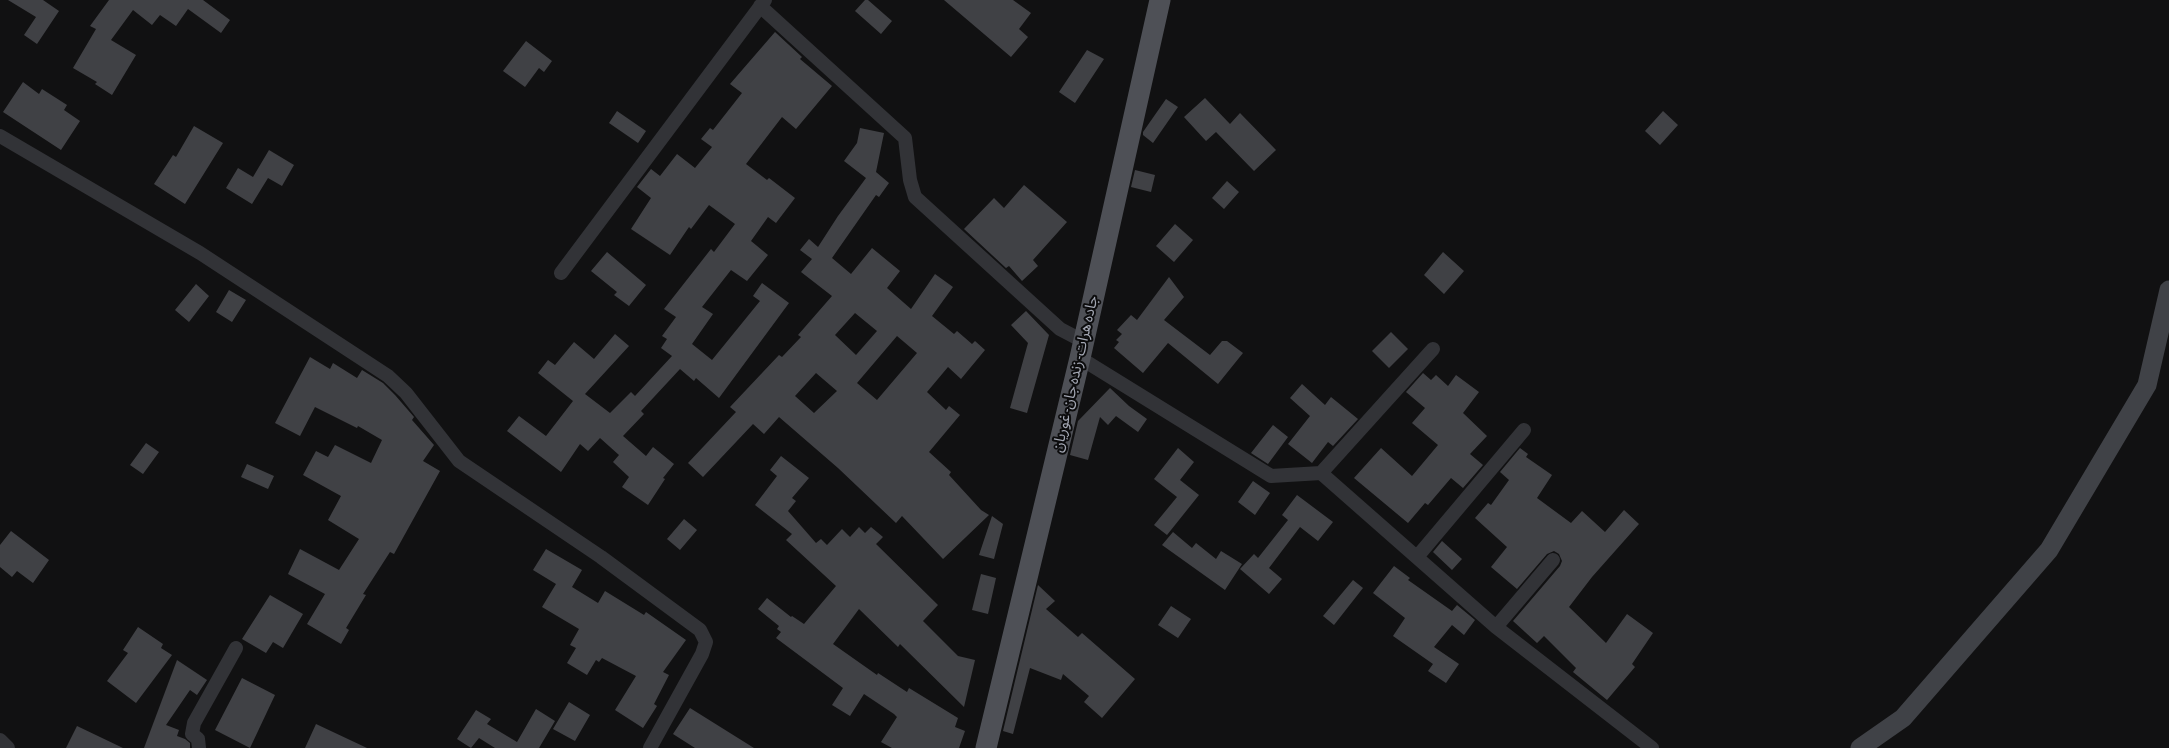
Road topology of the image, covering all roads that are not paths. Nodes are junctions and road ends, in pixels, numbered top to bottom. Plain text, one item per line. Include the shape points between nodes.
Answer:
1 (1160, 0) edge
2 (762, 3) edge
3 (0, 136) edge
4 (561, 273) dead end
5 (2169, 290) edge
6 (1433, 349) dead end
7 (1082, 350) junction
8 (1524, 430) dead end
9 (1321, 473) junction
10 (1417, 557) junction
11 (1553, 560) dead end
12 (1496, 627) junction
13 (236, 648) dead end
14 (0, 740) edge
15 (8, 748) edge
16 (199, 748) edge
17 (650, 748) edge
18 (986, 748) edge
19 (1652, 748) edge
20 (1860, 748) edge

1 - 7 main road, جاده هرات- زنده جان- غوریان
2 - 4 street
2 - 7 street via 905,138 915,197
3 - 17 street via 200,253 388,376 406,393 459,461 601,557 700,630 706,642 702,654
5 - 20 street via 2147,384 2049,550 1903,718
6 - 9 street
7 - 9 street via 1271,476
7 - 18 main road, جاده هرات- زنده جان- غوریان
8 - 10 street
9 - 10 street
10 - 12 street
11 - 12 street
12 - 19 street
13 - 16 street via 194,723 192,734 198,739
14 - 15 street

